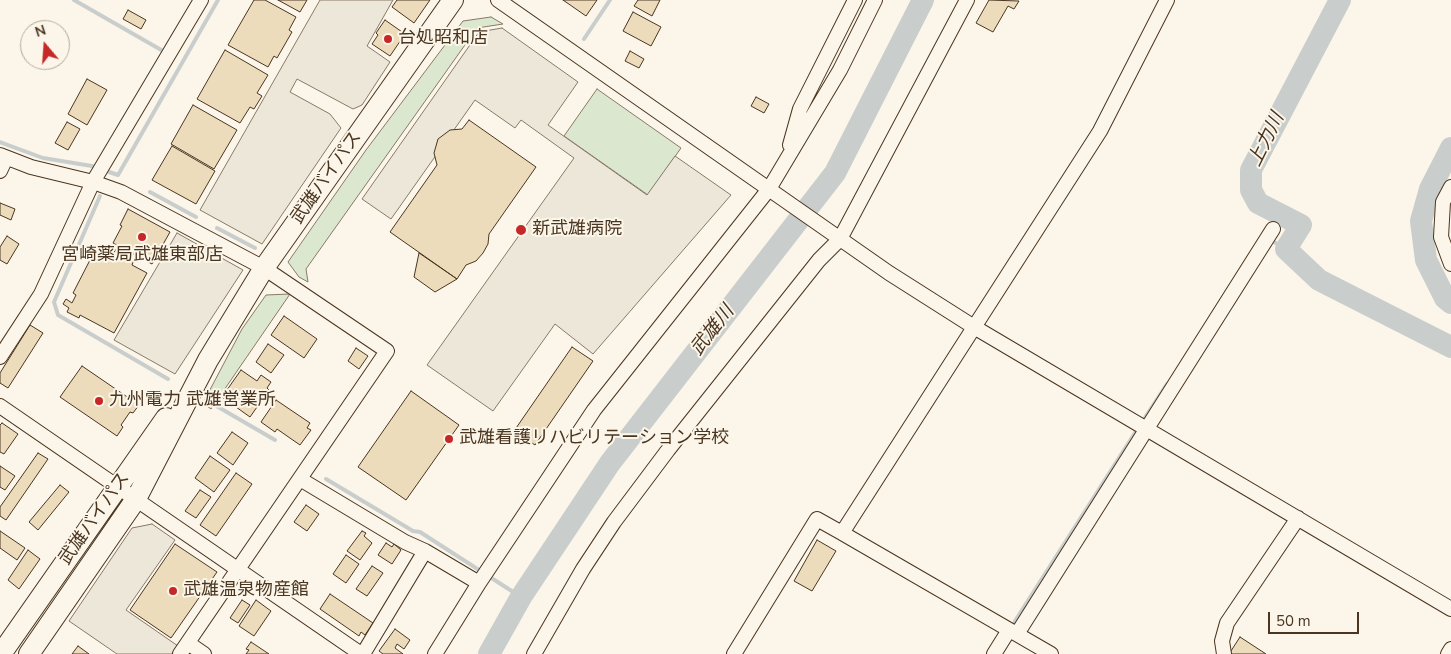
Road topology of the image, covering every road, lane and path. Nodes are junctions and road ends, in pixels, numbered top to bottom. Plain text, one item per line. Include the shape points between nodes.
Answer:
1 (200, 0) edge
2 (453, 0) edge
3 (498, 0) edge
4 (855, 0) edge
5 (875, 0) edge
6 (967, 0) edge
7 (1167, 0) edge
8 (3, 156) edge
9 (784, 163) junction
10 (0, 171) edge
11 (93, 182) junction
12 (1451, 187) edge
13 (770, 190) junction
14 (1273, 229) dead end
15 (838, 238) junction
16 (1451, 264) edge
17 (264, 268) junction
18 (974, 327) junction
19 (0, 357) edge
20 (208, 360) junction
21 (0, 406) edge
22 (1147, 430) junction
23 (300, 479) junction
24 (117, 486) junction
25 (136, 499) junction
26 (1298, 518) junction
27 (842, 534) junction
28 (425, 551) junction
29 (238, 569) junction
30 (479, 583) junction
31 (1451, 609) edge
32 (1013, 632) junction
33 (184, 648) edge
34 (1451, 650) edge
35 (1, 654) edge
36 (29, 654) edge
37 (204, 654) edge
38 (362, 654) edge
39 (436, 654) edge
40 (534, 654) edge
41 (734, 654) edge
42 (994, 654) edge
43 (1051, 654) edge
44 (1224, 654) edge
45 (1448, 654) edge

1 - 11 street
2 - 17 highway, 武雄バイパス
3 - 13 street
4 - 9 street via 800,108
5 - 9 street via 840,70
6 - 15 street
7 - 18 street via 1100,131
8 - 10 street
8 - 11 street via 31,167
9 - 13 street
11 - 17 street via 121,192
11 - 19 street via 41,294
12 - 16 street via 1443,202 1441,238
13 - 15 street
13 - 30 street via 594,410
14 - 22 street
15 - 18 street
15 - 40 street via 614,522
17 - 20 highway, 武雄バイパス
17 - 23 street via 388,351
18 - 22 street
18 - 27 street
20 - 24 highway, 武雄バイパス
20 - 25 highway, 武雄バイパス
21 - 24 street
22 - 26 street
22 - 32 street
23 - 28 street
23 - 29 street
24 - 25 street
24 - 35 highway, 武雄バイパス
25 - 29 street
25 - 36 highway, 武雄バイパス
26 - 31 street
26 - 44 street via 1227,623 1222,641
27 - 32 street
27 - 41 street via 816,519
28 - 30 street
28 - 38 street
29 - 33 street
29 - 38 street
30 - 39 street
32 - 42 street
32 - 43 street
33 - 37 street
34 - 45 street

